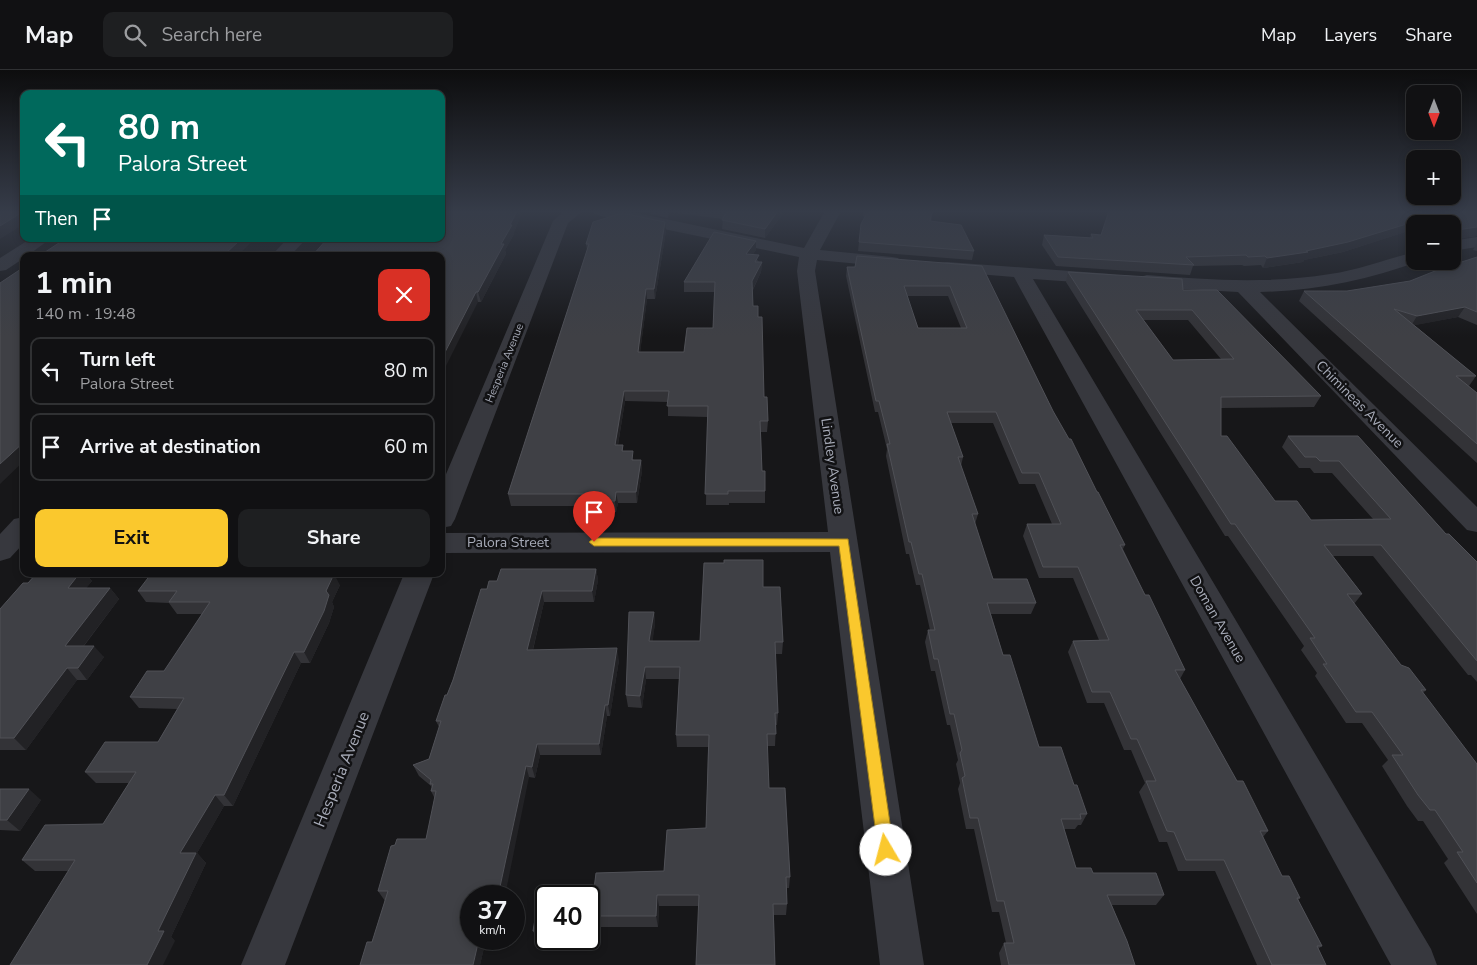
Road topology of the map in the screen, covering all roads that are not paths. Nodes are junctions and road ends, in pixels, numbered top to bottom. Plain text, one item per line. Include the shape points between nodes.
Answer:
1 (20, 253) edge
2 (549, 253) edge
3 (804, 253) edge
4 (810, 254) junction
5 (1406, 260) edge
6 (914, 264) edge
7 (0, 266) edge
8 (933, 266) edge
9 (1020, 272) junction
10 (1243, 286) junction
11 (445, 510) edge
12 (1477, 523) edge
13 (844, 542) junction
14 (445, 543) edge
15 (417, 577) edge
16 (263, 965) edge
17 (902, 965) edge
18 (1415, 965) edge

1 - 7 street
2 - 11 street, Hesperia Avenue
3 - 4 street
4 - 6 street
4 - 13 street, Lindley Avenue via 806,271
5 - 10 street via 1328,281
8 - 9 street
9 - 10 street
9 - 18 street, Doman Avenue
10 - 12 street, Chimineas Avenue
13 - 14 street, Palora Street
13 - 17 street, Lindley Avenue
15 - 16 street, Hesperia Avenue

